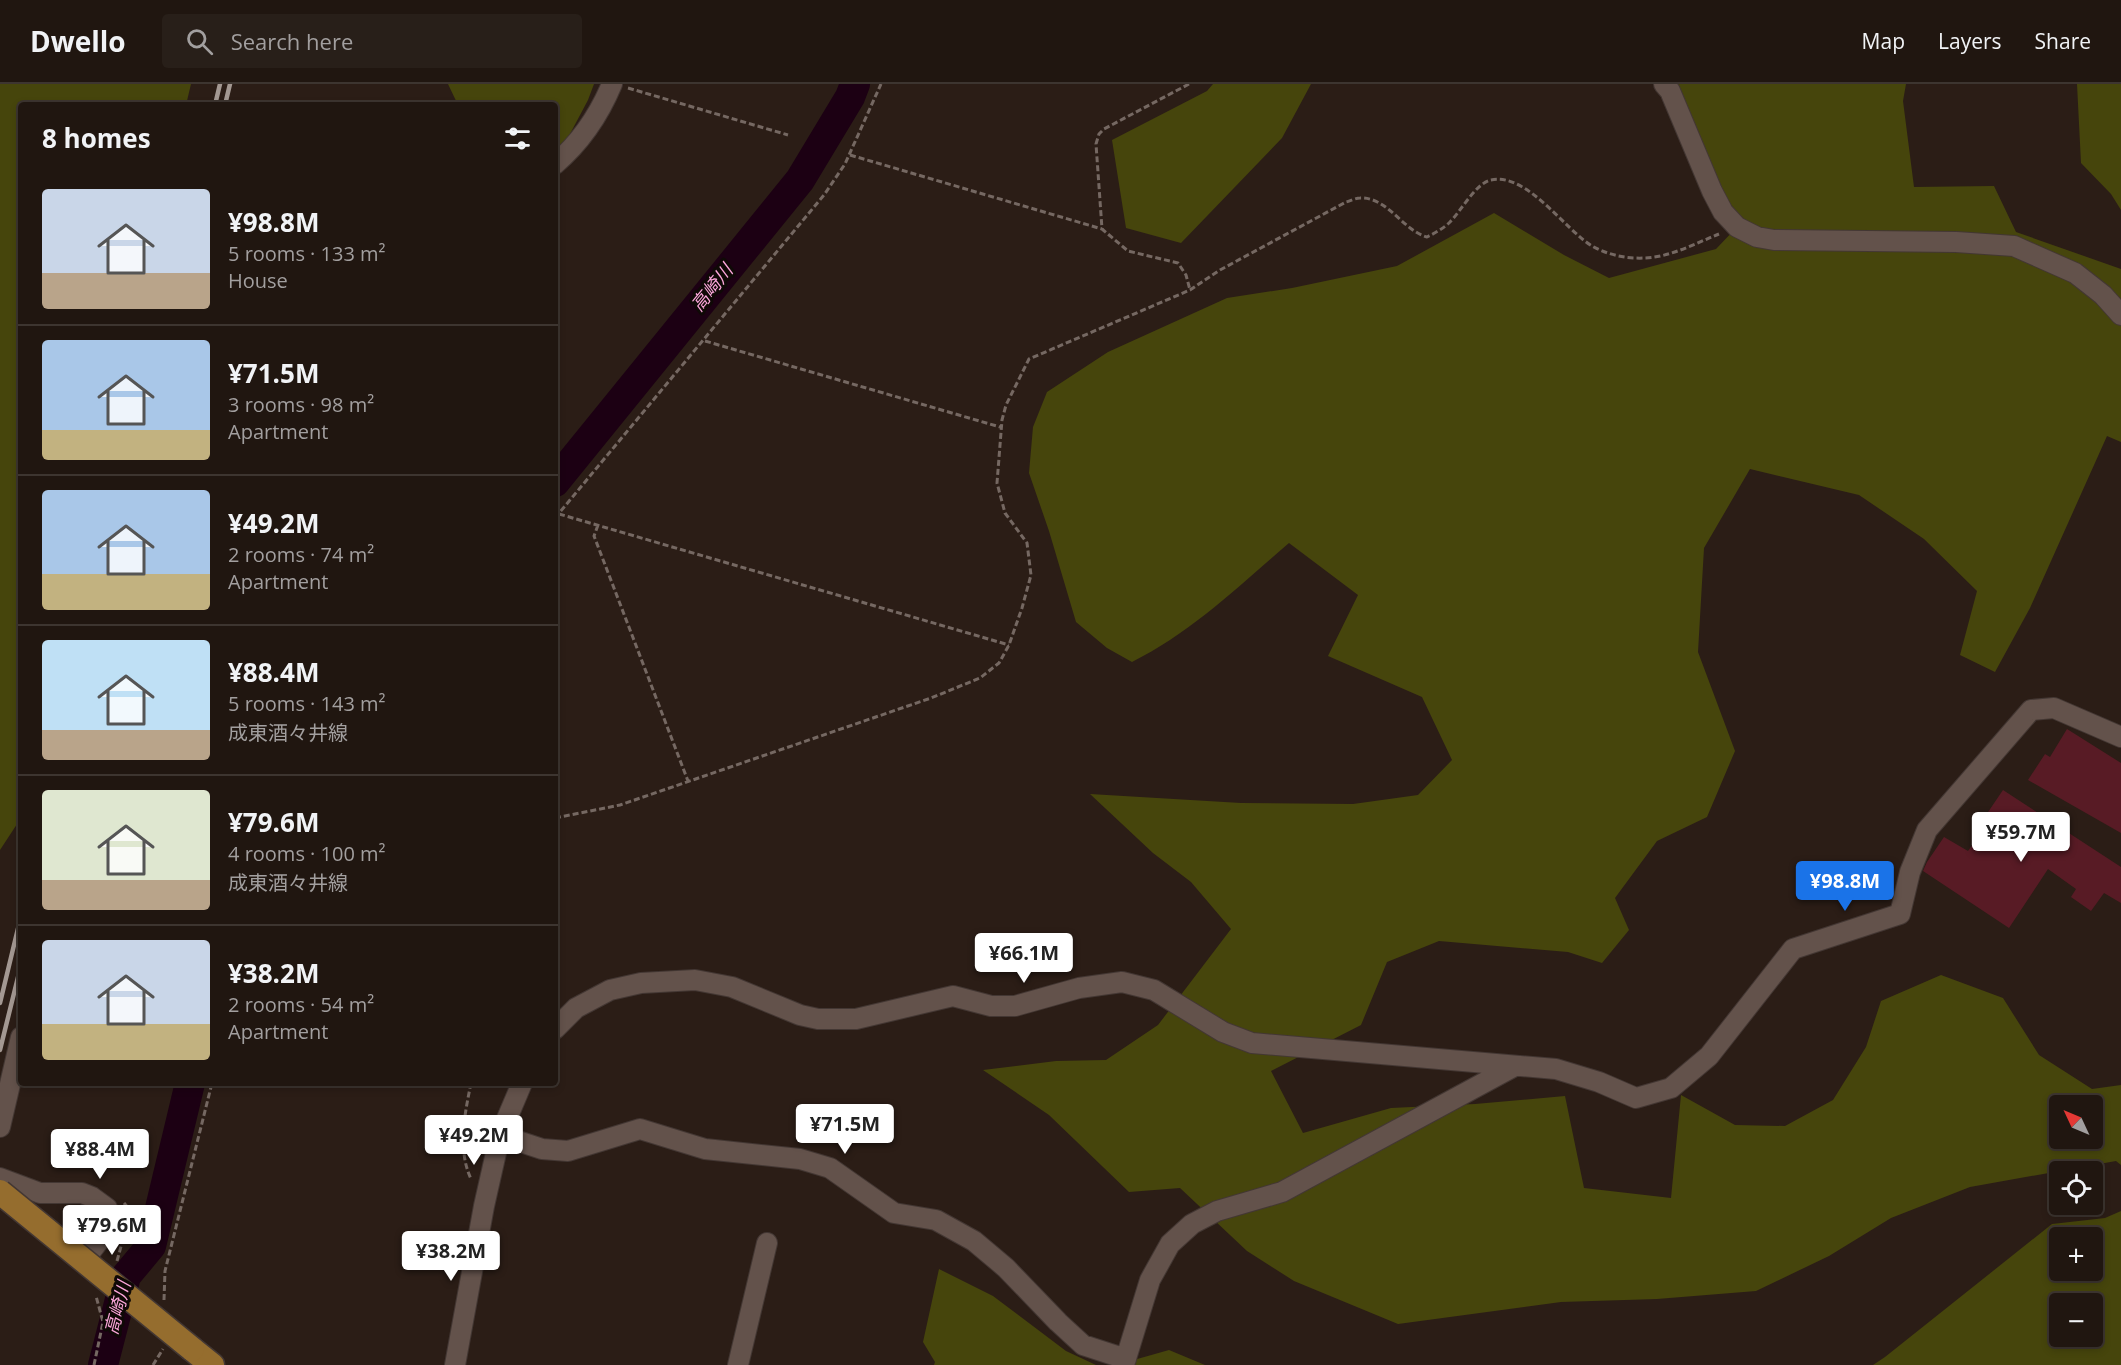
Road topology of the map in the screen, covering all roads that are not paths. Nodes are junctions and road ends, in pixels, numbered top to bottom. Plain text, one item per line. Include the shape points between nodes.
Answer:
1 (1664, 84) edge
2 (619, 86) edge
3 (558, 161) edge
4 (2121, 315) edge
5 (2121, 737) edge
6 (558, 1026) edge
7 (18, 1050) edge
8 (1513, 1067) junction
9 (521, 1086) edge
10 (0, 1127) edge
11 (500, 1135) junction
12 (0, 1178) edge
13 (0, 1192) edge
14 (767, 1243) dead end
15 (84, 1260) junction
16 (1125, 1362) edge
17 (212, 1365) edge
18 (455, 1365) edge
19 (738, 1365) edge

1 - 4 street via 1712,191 1737,227 1774,240 2014,246 2075,273
2 - 3 street
5 - 8 street via 2054,708 2031,710 1927,830 1910,872 1900,914 1793,949 1709,1056 1671,1088 1636,1098 1556,1069
6 - 8 street via 576,1008 610,990 641,983 695,980 732,987 800,1015 856,1019 953,996 991,1006 1015,1006 1079,988 1122,982 1154,990 1223,1032 1252,1043
7 - 10 street
8 - 16 street via 1282,1192 1217,1211 1192,1224 1170,1244 1150,1280
9 - 11 street
11 - 16 street via 542,1149 568,1151 640,1129 705,1149 800,1159 830,1168 894,1213 936,1220 974,1241 1083,1345
11 - 18 street
12 - 15 street via 40,1194 82,1193 107,1208 109,1228
13 - 15 main road, bridge
14 - 19 street
15 - 17 main road, bridge

